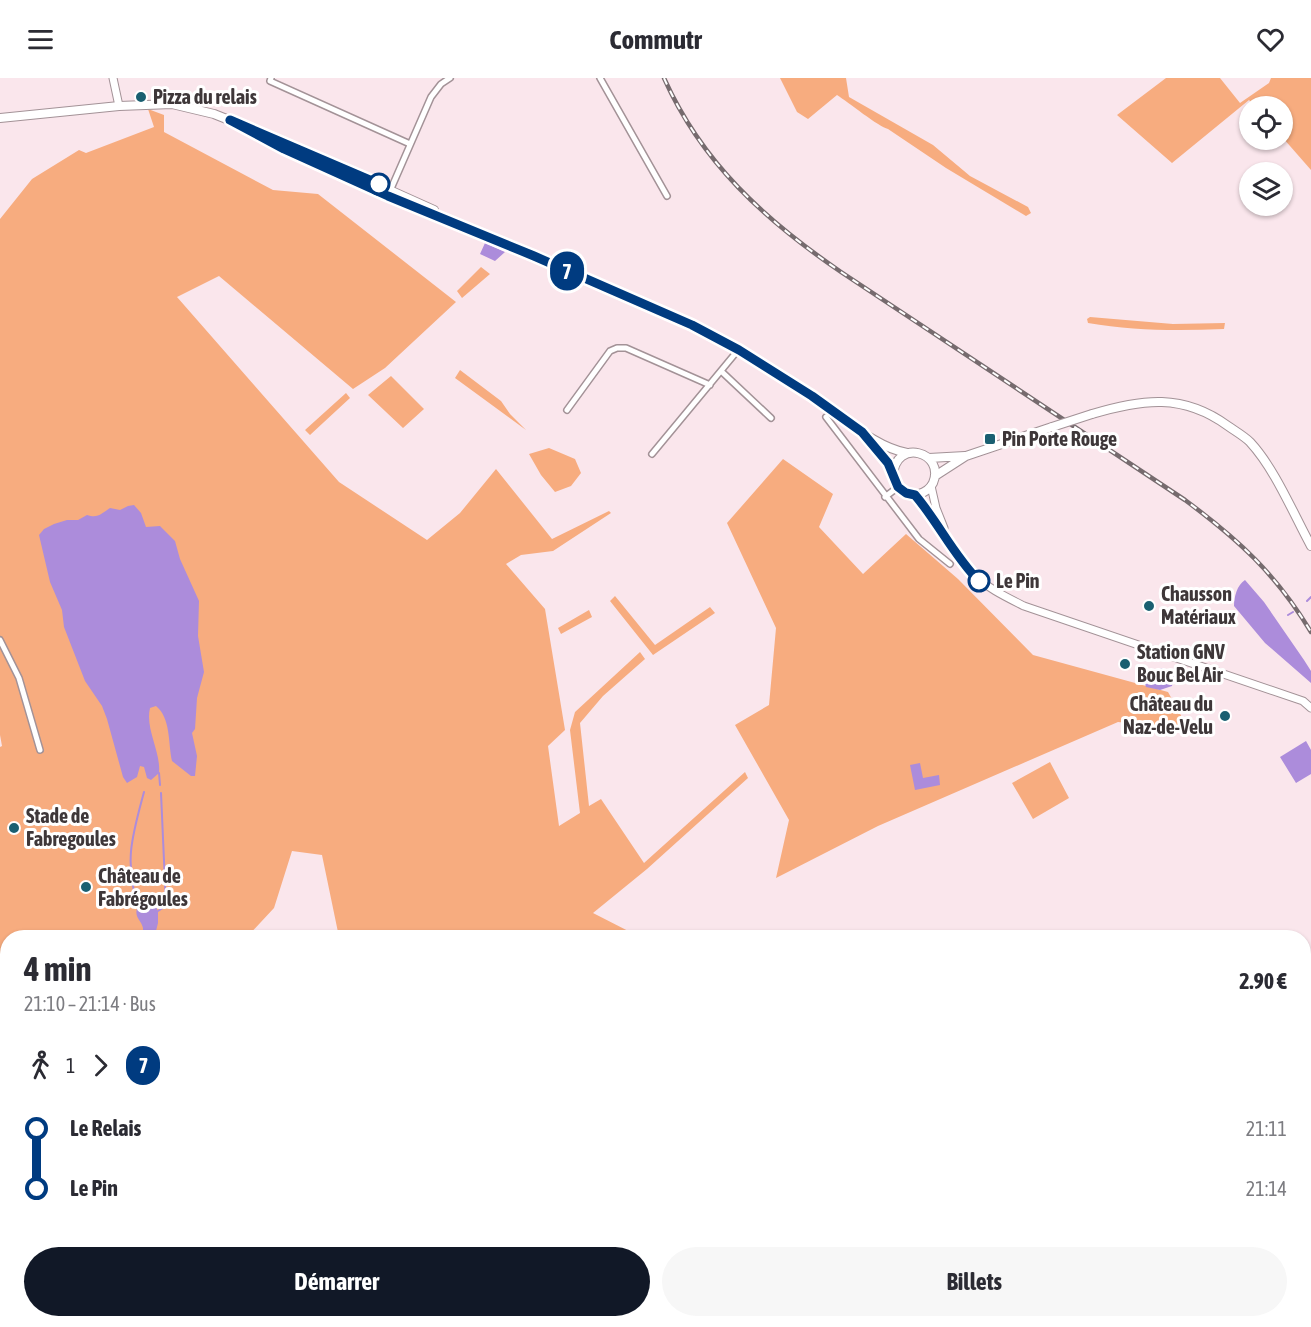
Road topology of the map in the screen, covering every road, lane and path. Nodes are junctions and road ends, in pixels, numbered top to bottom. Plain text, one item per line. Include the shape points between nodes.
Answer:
1 (113, 78) edge
2 (271, 78) edge
3 (450, 78) edge
4 (600, 78) edge
5 (119, 106) junction
6 (0, 118) edge
7 (410, 144) junction
8 (389, 193) junction
9 (667, 196) dead end
10 (739, 350) junction
11 (722, 371) junction
12 (710, 385) junction
13 (567, 410) dead end
14 (826, 417) dead end
15 (771, 418) dead end
16 (862, 432) junction
17 (907, 453) junction
18 (652, 454) dead end
19 (966, 456) junction
20 (929, 458) junction
21 (893, 476) junction
22 (935, 476) junction
23 (931, 486) junction
24 (898, 487) junction
25 (915, 495) junction
26 (885, 497) junction
27 (951, 545) junction
28 (1311, 546) edge
29 (950, 564) dead end
30 (0, 640) edge
31 (1311, 708) edge
32 (40, 750) dead end

1 - 5 street
2 - 7 street via 270,81
3 - 7 street via 431,98
4 - 9 street
5 - 6 main road
5 - 8 main road via 172,104 214,114 284,149
7 - 8 street
8 - 10 main road via 692,325
10 - 11 street
10 - 16 main road
11 - 12 street
11 - 15 street
12 - 13 street via 626,348 617,348 610,351
12 - 18 street
14 - 26 street
16 - 17 main road via 891,449
16 - 21 main road via 888,463
17 - 20 main road via 917,452
17 - 21 main road via 896,462
19 - 20 main road
19 - 22 main road
19 - 28 main road, bridge via 1122,405 1149,401 1186,405 1212,414 1249,441 1275,478
20 - 22 main road
21 - 24 main road
22 - 23 main road
23 - 25 main road
23 - 27 street
24 - 25 main road
24 - 26 street
25 - 27 street
26 - 29 street via 919,539
27 - 31 street via 980,581 1024,606 1303,701
30 - 32 street via 19,678

